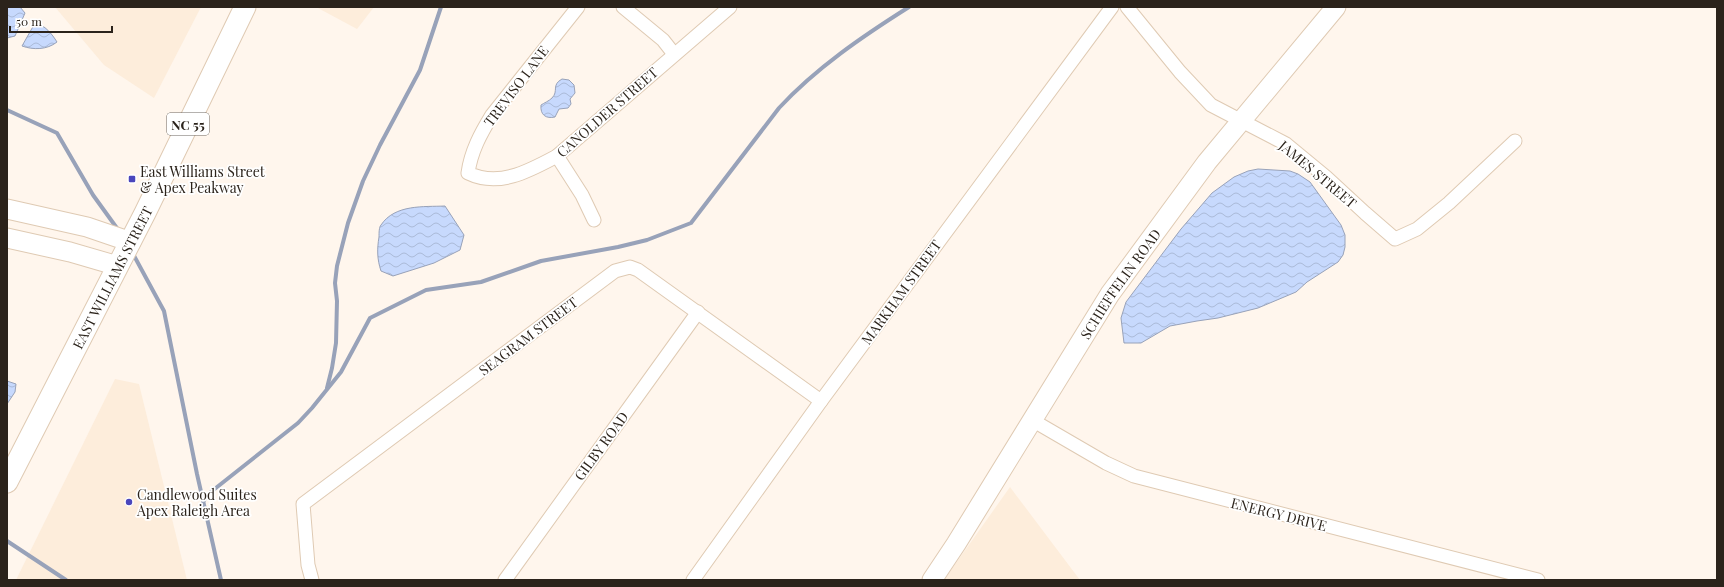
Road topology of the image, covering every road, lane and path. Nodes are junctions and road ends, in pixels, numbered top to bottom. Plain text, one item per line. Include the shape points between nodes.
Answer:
1 (245, 7) edge
2 (578, 7) edge
3 (623, 7) edge
4 (730, 7) edge
5 (1112, 7) edge
6 (1127, 7) edge
7 (1336, 7) edge
8 (674, 54) junction
9 (1242, 121) junction
10 (1515, 141) dead end
11 (557, 156) junction
12 (468, 173) joint
13 (7, 209) edge
14 (594, 220) dead end
15 (7, 238) edge
16 (131, 242) junction
17 (118, 266) junction
18 (698, 312) junction
19 (821, 401) junction
20 (1032, 420) junction
21 (7, 482) edge
22 (1531, 579) edge
23 (312, 580) edge
24 (505, 580) edge
25 (693, 580) edge
26 (932, 580) edge

1 - 16 main road, EAST WILLIAMS STREET / NC 55
2 - 12 street, TREVISO LANE via 492,115 470,158
3 - 8 street via 662,40
4 - 8 street, CANOLDER STREET
5 - 19 street, MARKHAM STREET
6 - 9 street, JAMES STREET via 1180,72 1211,105
7 - 9 street, SCHIEFFELIN ROAD
8 - 11 street, CANOLDER STREET
9 - 10 street, JAMES STREET via 1286,144 1395,239 1417,229
9 - 20 street, SCHIEFFELIN ROAD via 1183,194 1110,294
11 - 12 street, CANOLDER STREET via 504,179 479,178
11 - 14 street
13 - 16 street via 87,227
15 - 17 street
16 - 17 main road, EAST WILLIAMS STREET / NC 55
17 - 21 main road, EAST WILLIAMS STREET / NC 55
18 - 19 street, SEAGRAM STREET
18 - 23 street, SEAGRAM STREET via 630,267 616,271 597,284 302,504 308,565
18 - 24 street, GILBY ROAD
19 - 25 street, MARKHAM STREET
20 - 22 street, ENERGY DRIVE via 1106,464 1134,476
20 - 26 street, SCHIEFFELIN ROAD

